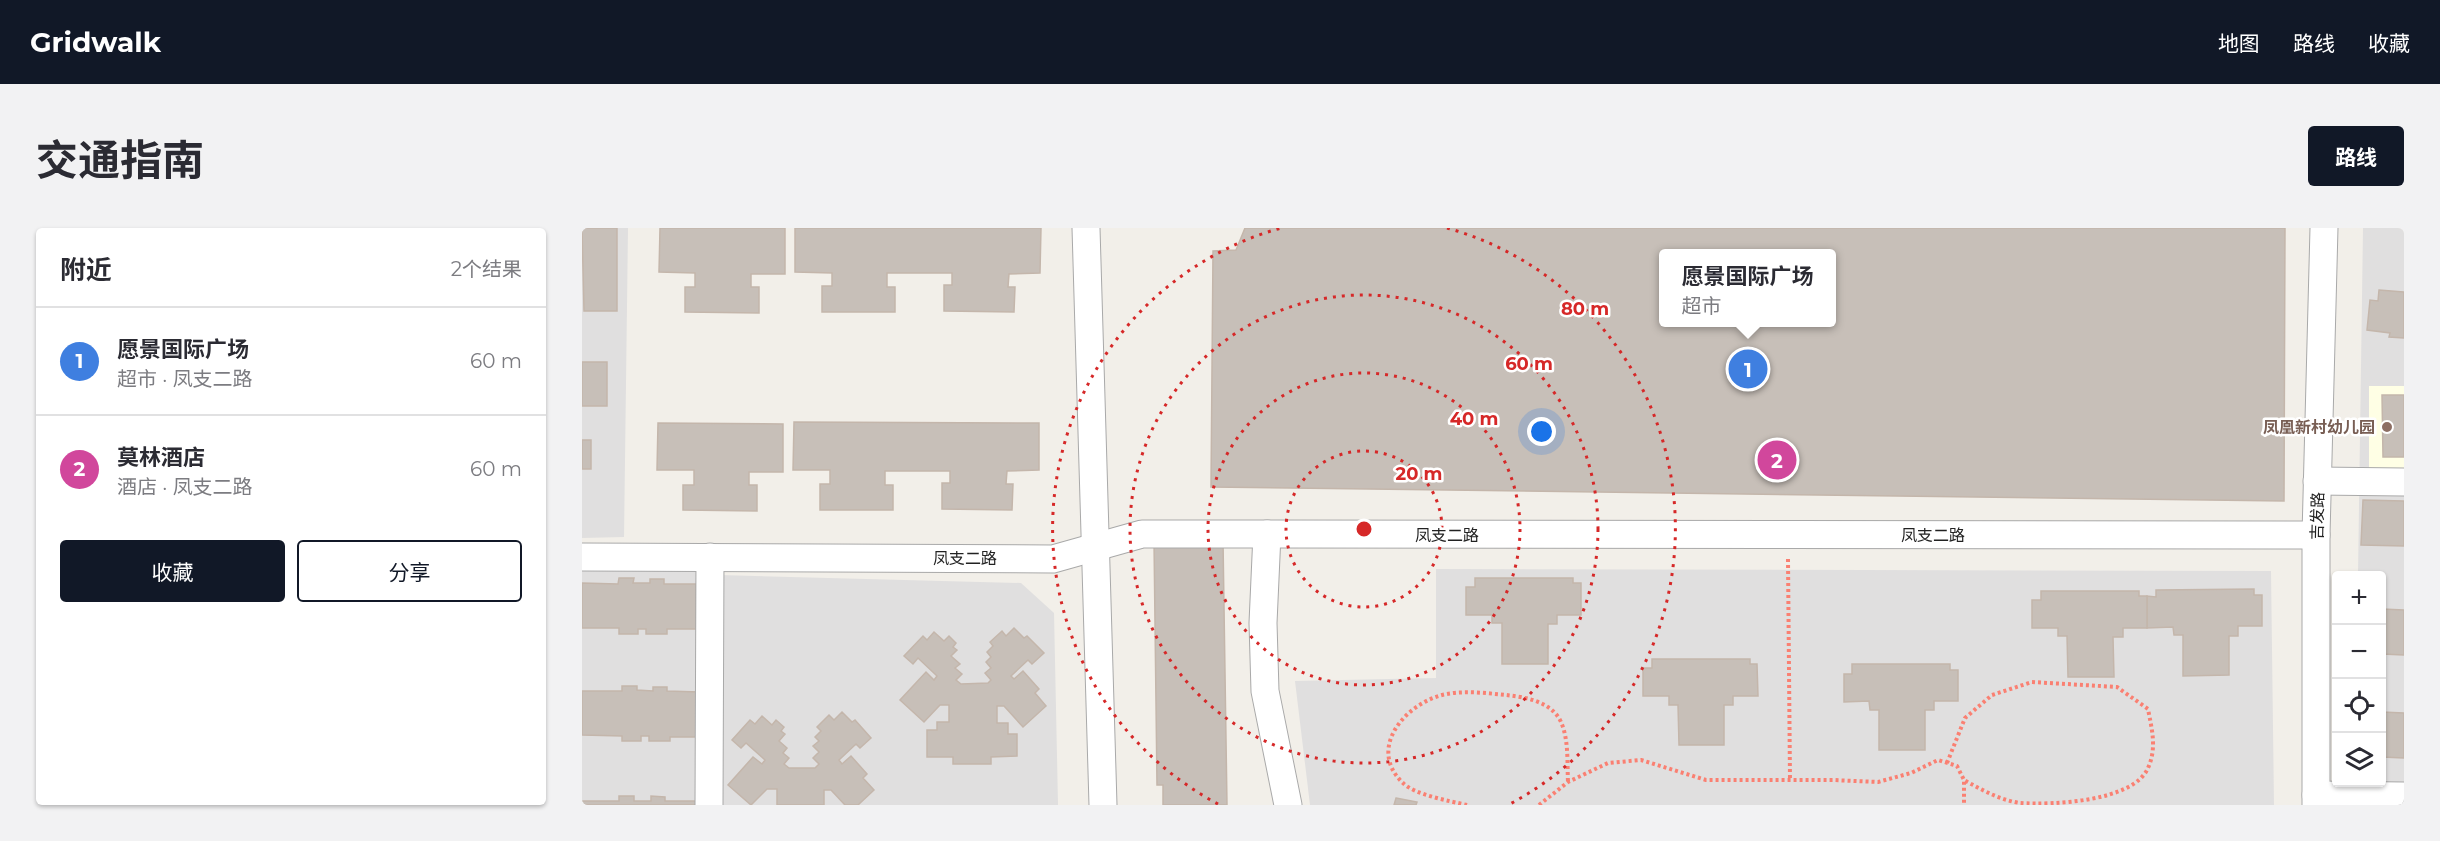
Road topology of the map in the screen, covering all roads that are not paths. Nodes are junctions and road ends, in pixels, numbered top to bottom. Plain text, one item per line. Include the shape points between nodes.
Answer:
1 (1086, 228) edge
2 (2324, 228) edge
3 (2318, 481) junction
4 (2404, 482) edge
5 (1267, 534) junction
6 (2316, 535) junction
7 (1095, 546) junction
8 (582, 557) edge
9 (710, 557) junction
10 (2404, 796) edge
11 (2316, 800) edge
12 (709, 805) edge
13 (1103, 805) edge
14 (1288, 805) edge

1 - 7 street
2 - 3 street, 吉发路
3 - 4 street
3 - 6 street, 吉发路
5 - 6 street, 凤支二路
5 - 7 street, 凤支二路 via 1142,534
5 - 14 street via 1265,691
6 - 11 street, 吉发路
7 - 9 street, 凤支二路 via 1053,559
7 - 13 street
8 - 9 street, 凤支二路
9 - 12 street
10 - 11 street

